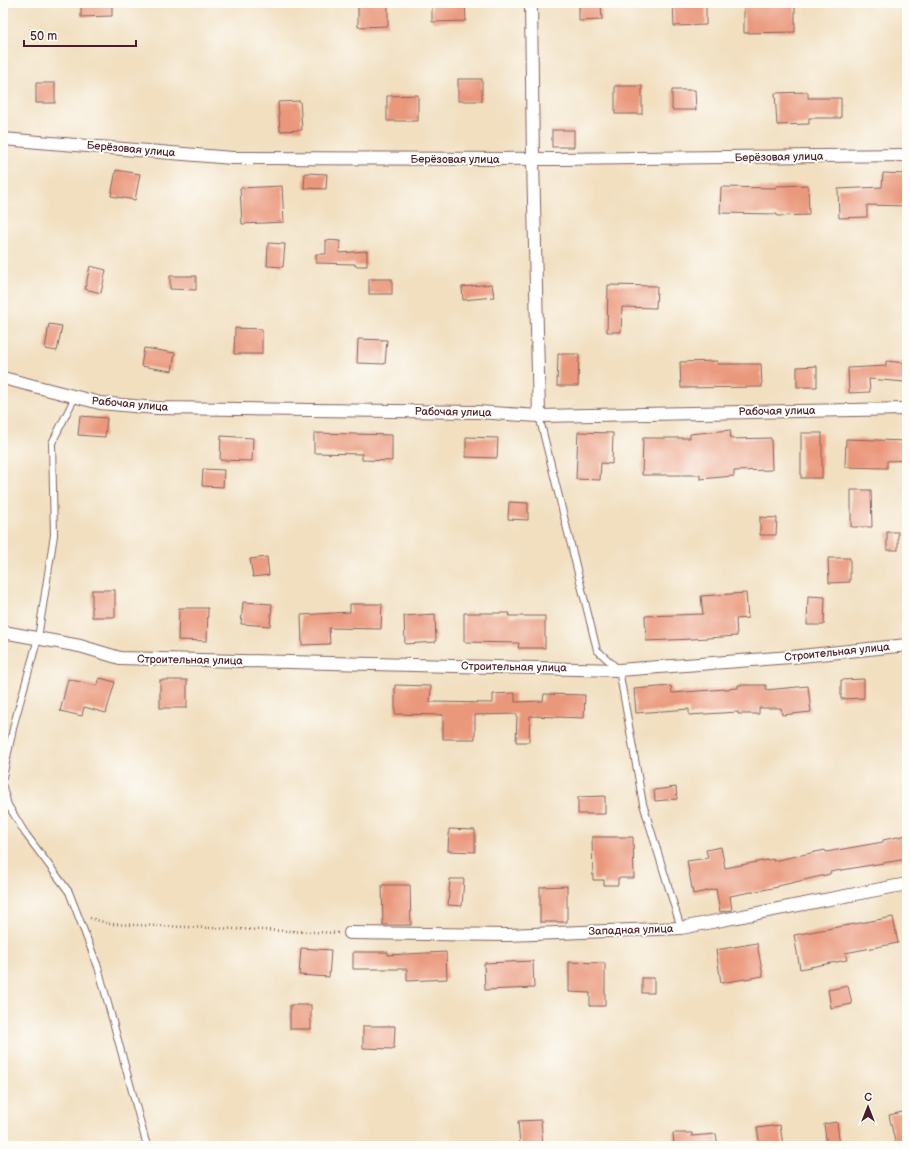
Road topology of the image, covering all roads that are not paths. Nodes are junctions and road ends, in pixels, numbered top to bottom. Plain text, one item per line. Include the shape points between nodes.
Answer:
1 (532, 3) edge
2 (3, 139) edge
3 (907, 156) edge
4 (533, 159) junction
5 (3, 378) edge
6 (74, 397) junction
7 (907, 409) edge
8 (539, 416) junction
9 (3, 632) edge
10 (38, 638) junction
11 (907, 645) edge
12 (618, 670) junction
13 (3, 777) edge
14 (3, 787) edge
15 (907, 884) edge
16 (681, 928) junction
17 (350, 933) road end
18 (147, 1146) edge

1 - 4 street
2 - 4 street, Берёзовая улица via 232,158
3 - 4 street, Берёзовая улица
4 - 8 street
5 - 6 street, Рабочая улица
6 - 8 street, Рабочая улица via 100,403 156,408 478,412
6 - 10 lane via 52,443 54,535
7 - 8 street, Рабочая улица
8 - 12 lane via 597,650
9 - 10 street, Строительная улица
10 - 12 street, Строительная улица via 80,646 120,658
10 - 13 lane via 14,724
11 - 12 street, Строительная улица
12 - 16 lane via 643,804
14 - 18 lane via 8,805 18,822 69,892 98,967
15 - 16 street, Западная улица
16 - 17 street, Западная улица via 508,935

